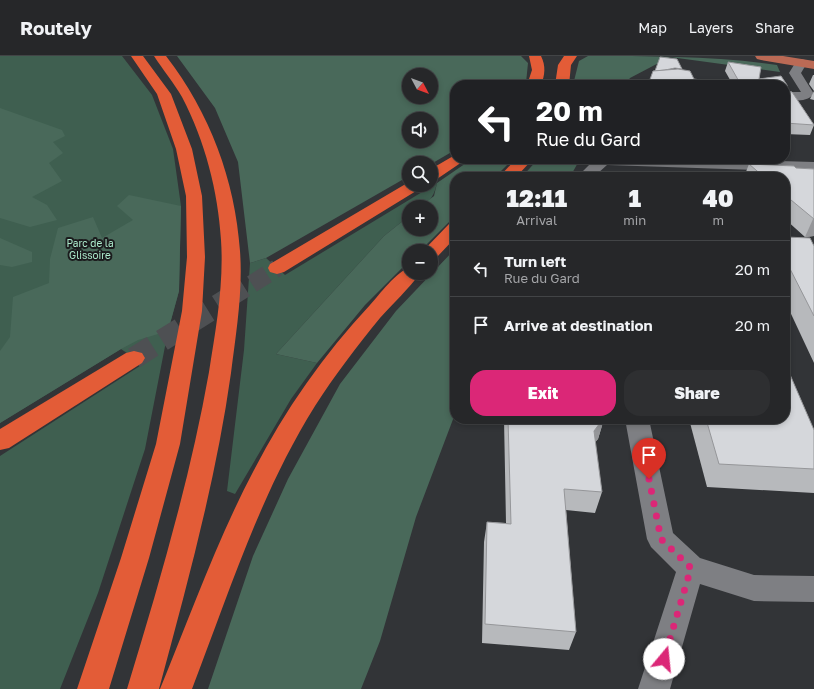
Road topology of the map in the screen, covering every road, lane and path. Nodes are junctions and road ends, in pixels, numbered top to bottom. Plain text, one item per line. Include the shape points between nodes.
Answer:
1 (137, 56) edge
2 (160, 56) edge
3 (535, 56) edge
4 (571, 56) edge
5 (761, 56) edge
6 (789, 56) edge
7 (814, 62) edge
8 (801, 63) junction
9 (814, 66) edge
10 (536, 80) edge
11 (562, 80) edge
12 (670, 80) edge
13 (680, 80) edge
14 (790, 96) edge
15 (450, 164) edge
16 (520, 164) edge
17 (599, 164) edge
18 (724, 164) edge
19 (814, 167) edge
20 (438, 171) edge
21 (512, 172) edge
22 (590, 172) edge
23 (403, 192) edge
24 (450, 233) edge
25 (438, 246) edge
26 (277, 268) tunnel mouth
27 (404, 280) edge
28 (134, 358) tunnel mouth
29 (638, 424) edge
30 (0, 441) edge
31 (691, 568) junction
32 (814, 589) edge
33 (93, 689) edge
34 (143, 689) edge
35 (176, 689) edge
36 (654, 689) edge

1 - 33 highway via 164,94 184,149 194,196 196,257 192,311 168,444
2 - 34 highway via 192,101 221,177 231,240 231,292 208,439 178,567
3 - 10 highway via 540,68
4 - 11 highway via 564,64
5 - 8 main road
6 - 7 main road
8 - 9 main road
8 - 14 street via 795,73 808,93 805,96
12 - 13 street
15 - 20 highway
16 - 21 highway
17 - 22 street
18 - 19 street
23 - 26 highway
24 - 25 highway
27 - 35 highway via 346,345 313,391 279,446 226,559
28 - 30 highway
29 - 31 street via 661,539
31 - 32 street via 754,588
31 - 36 street

